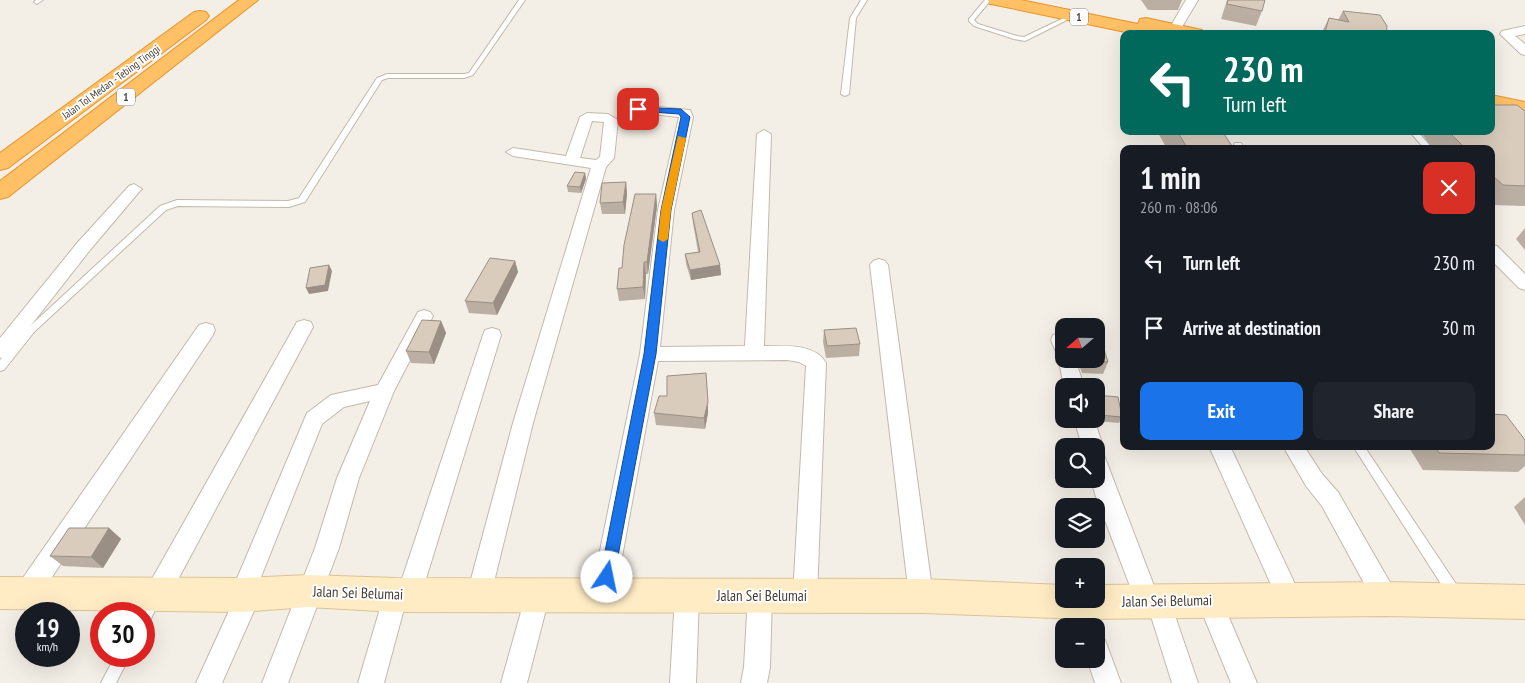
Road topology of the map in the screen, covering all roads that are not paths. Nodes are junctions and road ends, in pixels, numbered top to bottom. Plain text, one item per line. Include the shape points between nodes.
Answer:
1 (222, 0) edge
2 (250, 0) edge
3 (522, 0) edge
4 (864, 0) edge
5 (988, 0) edge
6 (996, 0) edge
7 (1032, 0) edge
8 (1192, 0) edge
9 (1072, 16) junction
10 (1157, 30) edge
11 (1160, 30) edge
12 (1170, 30) edge
13 (1525, 30) edge
14 (1525, 51) edge
15 (845, 94) dead end
16 (1495, 94) edge
17 (1525, 100) edge
18 (1495, 102) edge
19 (1525, 108) edge
20 (638, 109) dead end
21 (764, 134) dead end
22 (1417, 135) edge
23 (1425, 145) edge
24 (513, 152) dead end
25 (571, 161) junction
26 (0, 163) edge
27 (600, 165) junction
28 (134, 189) dead end
29 (0, 192) edge
30 (1495, 254) edge
31 (879, 265) dead end
32 (1525, 284) edge
33 (424, 316) dead end
34 (304, 327) dead end
35 (206, 330) dead end
36 (492, 335) dead end
37 (0, 351) edge
38 (754, 353) junction
39 (650, 354) junction
40 (0, 367) edge
41 (384, 390) junction
42 (1221, 450) edge
43 (1295, 450) edge
44 (1361, 450) edge
45 (1104, 488) edge
46 (312, 591) junction
47 (13, 593) edge
48 (479, 594) junction
49 (538, 594) junction
50 (246, 595) junction
51 (402, 595) junction
52 (603, 596) junction
53 (687, 596) junction
54 (760, 596) junction
55 (805, 596) junction
56 (920, 596) junction
57 (1290, 599) junction
58 (1386, 599) junction
59 (1458, 599) junction
60 (1209, 600) junction
61 (1153, 601) junction
62 (108, 602) edge
63 (152, 602) edge
64 (1525, 602) edge
65 (155, 605) edge
66 (1085, 614) edge
67 (117, 667) edge
68 (1103, 668) edge
69 (108, 683) edge
70 (209, 683) edge
71 (275, 683) edge
72 (371, 683) edge
73 (514, 683) edge
74 (684, 683) edge
75 (754, 683) edge
76 (1108, 683) edge
77 (1185, 683) edge
78 (1244, 683) edge

1 - 26 highway, Jalan Tol Medan - Tebing Tinggi / 1
2 - 29 highway, Jalan Tol Medan - Tebing Tinggi / 1
3 - 40 lane via 471,74 387,76 379,79 302,200 289,204 177,203 163,208 31,330
4 - 15 lane via 853,18
5 - 9 lane via 971,18 972,22 1016,38 1028,38
6 - 9 highway, 1
7 - 11 highway, 1
8 - 12 street
9 - 10 highway, 1
13 - 14 street via 1506,34
16 - 17 highway
18 - 19 highway
20 - 39 street via 681,112 686,117 666,210
21 - 38 street
22 - 23 lane
24 - 25 street
25 - 27 street
25 - 27 street via 586,117 608,118 611,120 607,158
27 - 48 street via 523,423
28 - 37 street
30 - 32 street
31 - 56 street
33 - 41 street
34 - 63 street
35 - 47 street
36 - 51 street
38 - 39 street
38 - 55 street via 800,355 811,358 816,364
39 - 52 street
41 - 46 street via 348,478
41 - 50 street via 338,400 314,419
42 - 57 street
43 - 58 street via 1330,499
44 - 59 lane
45 - 61 street
46 - 50 street, Jalan Sei Belumai
46 - 51 street, Jalan Sei Belumai
46 - 71 street
47 - 62 street, Jalan Sei Belumai
48 - 49 street, Jalan Sei Belumai
48 - 51 street, Jalan Sei Belumai
49 - 52 street, Jalan Sei Belumai
49 - 73 street
50 - 65 street, Jalan Sei Belumai
50 - 70 street
51 - 72 street
52 - 53 street, Jalan Sei Belumai
53 - 54 street, Jalan Sei Belumai
53 - 74 street
54 - 55 street, Jalan Sei Belumai
54 - 75 street
55 - 56 street, Jalan Sei Belumai
56 - 66 street, Jalan Sei Belumai
57 - 58 street, Jalan Sei Belumai
57 - 60 street, Jalan Sei Belumai
58 - 59 street, Jalan Sei Belumai
59 - 64 street, Jalan Sei Belumai
60 - 61 street, Jalan Sei Belumai
60 - 78 street
61 - 66 street, Jalan Sei Belumai
61 - 77 street
67 - 69 lane
68 - 76 street

